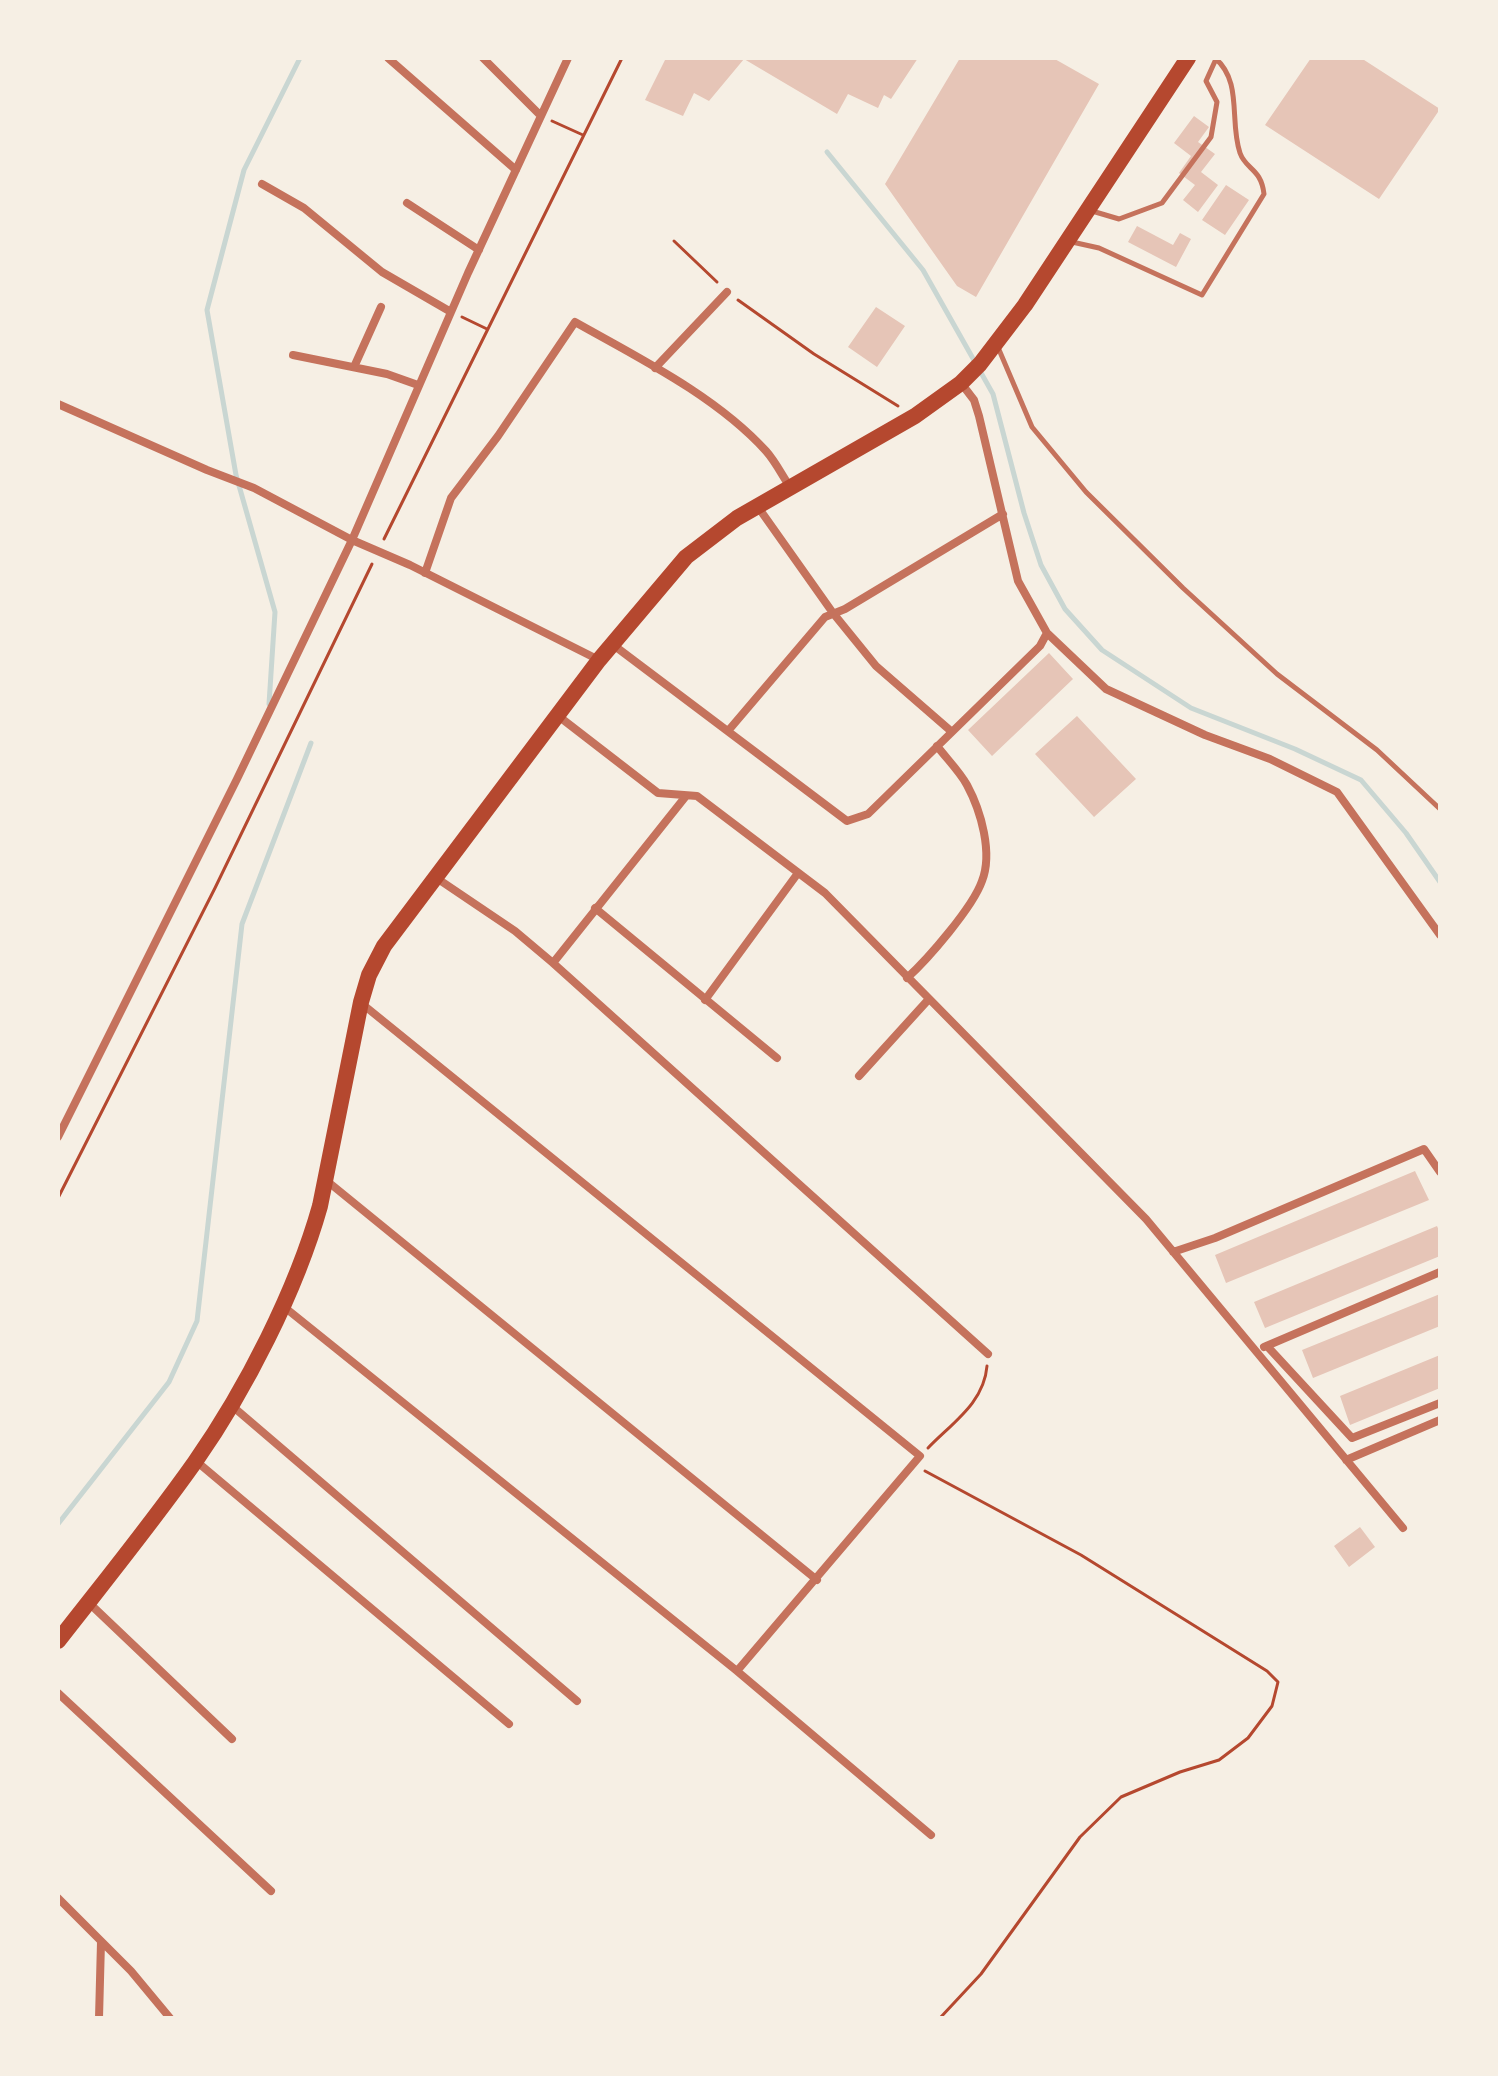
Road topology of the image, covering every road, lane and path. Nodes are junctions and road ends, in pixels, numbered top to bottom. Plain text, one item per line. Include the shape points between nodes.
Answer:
1 (388, 58) edge
2 (483, 58) edge
3 (568, 58) edge
4 (622, 58) edge
5 (1188, 58) edge
6 (1215, 58) edge
7 (541, 116) junction
8 (583, 135) junction
9 (516, 170) junction
10 (262, 184) dead end
11 (407, 203) dead end
12 (1087, 210) junction
13 (674, 241) dead end
14 (1067, 241) junction
15 (479, 250) junction
16 (727, 292) junction
17 (381, 307) dead end
18 (451, 312) junction
19 (487, 329) junction
20 (993, 348) junction
21 (293, 355) dead end
22 (354, 367) junction
23 (655, 368) junction
24 (965, 379) junction
25 (418, 385) junction
26 (58, 404) edge
27 (915, 416) junction
28 (790, 487) junction
29 (757, 506) junction
30 (1003, 514) junction
31 (352, 540) junction
32 (378, 552) junction
33 (425, 573) junction
34 (833, 613) junction
35 (1047, 633) junction
36 (612, 643) junction
37 (599, 660) junction
38 (557, 715) junction
39 (728, 731) junction
40 (952, 732) junction
41 (937, 746) junction
42 (686, 796) junction
43 (1440, 809) edge
44 (798, 873) junction
45 (435, 877) junction
46 (595, 908) junction
47 (1440, 935) edge
48 (553, 963) junction
49 (907, 978) junction
50 (705, 1000) junction
51 (928, 1000) junction
52 (361, 1002) junction
53 (777, 1058) dead end
54 (859, 1076) dead end
55 (58, 1137) edge
56 (1440, 1172) edge
57 (327, 1181) junction
58 (58, 1198) edge
59 (1173, 1252) junction
60 (1440, 1272) edge
61 (283, 1306) junction
62 (1267, 1346) junction
63 (1256, 1351) junction
64 (988, 1354) joint
65 (1440, 1403) edge
66 (231, 1404) junction
67 (1440, 1420) edge
68 (920, 1456) junction
69 (1346, 1460) junction
70 (196, 1461) junction
71 (912, 1464) junction
72 (1403, 1528) dead end
73 (817, 1580) junction
74 (88, 1602) junction
75 (58, 1641) edge
76 (737, 1671) junction
77 (58, 1693) edge
78 (577, 1701) dead end
79 (509, 1724) dead end
80 (232, 1739) dead end
81 (931, 1835) dead end
82 (271, 1891) dead end
83 (58, 1898) edge
84 (101, 1942) junction
85 (99, 2018) edge
86 (170, 2018) edge
87 (940, 2018) edge

1 - 9 street
2 - 7 street
3 - 7 street
4 - 8 path
5 - 12 main road
6 - 12 lane via 1206,81 1217,102 1211,137 1162,203 1119,219
6 - 14 lane via 1230,78 1240,155 1263,179 1264,194 1202,295 1099,248
7 - 8 path
7 - 9 street
8 - 19 path
9 - 15 street
10 - 18 street via 304,208 382,272
11 - 15 street
12 - 14 main road
13 - 16 path
14 - 20 main road
15 - 18 street
16 - 23 street
16 - 27 path
17 - 22 street
18 - 19 path
18 - 25 street
19 - 32 path
20 - 24 main road
20 - 43 lane via 1032,427 1086,492 1277,674 1377,750
21 - 22 street
22 - 25 street
23 - 28 street via 724,413 767,452
23 - 33 street via 575,322 451,498
24 - 27 main road
24 - 30 street
25 - 31 street
26 - 31 street via 254,488
27 - 28 main road
28 - 29 main road
29 - 34 street
29 - 36 main road via 686,557
30 - 34 street
30 - 35 street via 1018,581
31 - 32 street
31 - 55 street
32 - 33 street
32 - 58 path
33 - 37 street
34 - 39 street
34 - 40 street via 876,666
35 - 40 street
35 - 47 street via 1106,689 1337,792
36 - 37 main road
36 - 39 street
37 - 38 main road
38 - 42 street via 658,793
38 - 45 main road
39 - 41 street via 847,821 868,814
40 - 41 street
41 - 49 street via 967,785 975,806 986,845 983,881 959,919
42 - 44 street via 697,796
42 - 46 street
44 - 49 street via 825,893
44 - 50 street
45 - 48 street
45 - 52 main road via 377,959
46 - 48 street
46 - 50 street
48 - 64 street
49 - 51 street
50 - 53 street
51 - 54 street
51 - 59 street
52 - 57 main road
52 - 68 street
56 - 59 street via 1424,1149
57 - 61 main road
57 - 73 street
59 - 63 street
60 - 62 street
61 - 66 main road
61 - 76 street
62 - 63 street
62 - 65 street via 1352,1438
63 - 69 street
64 - 68 path via 986,1380 967,1412
66 - 70 main road
66 - 78 street
67 - 69 street
68 - 71 street
69 - 72 street
70 - 74 main road
70 - 79 street
71 - 73 street
71 - 87 path via 1081,1555 1278,1682 1272,1706 1248,1738 1219,1760 1121,1797 1080,1837 981,1974
73 - 76 street
74 - 75 main road
74 - 80 street
76 - 81 street
77 - 82 street
83 - 84 street
84 - 85 street
84 - 86 street

